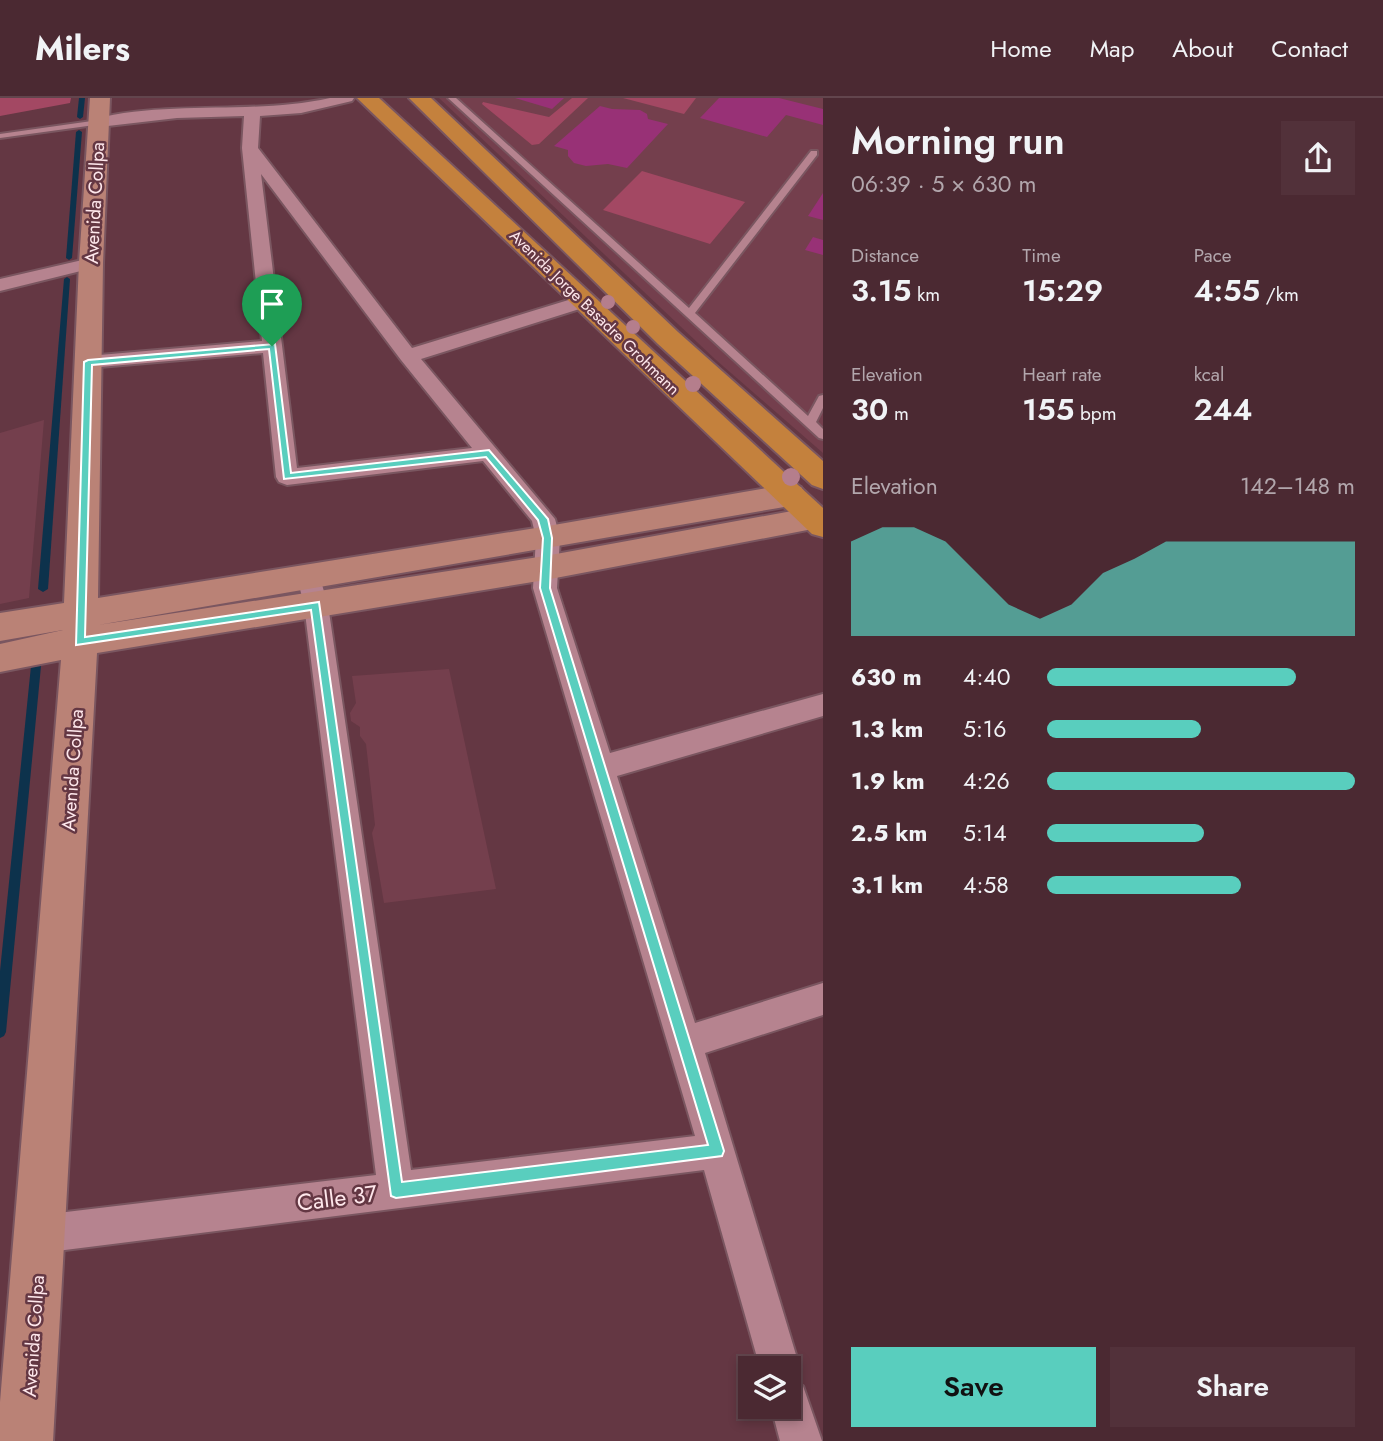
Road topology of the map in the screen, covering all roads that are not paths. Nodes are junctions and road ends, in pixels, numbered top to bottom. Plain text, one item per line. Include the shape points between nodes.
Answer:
1 (347, 98) edge
2 (367, 98) edge
3 (388, 98) edge
4 (397, 98) edge
5 (419, 98) edge
6 (452, 98) edge
7 (100, 110) edge
8 (252, 114) junction
9 (0, 136) edge
10 (250, 148) junction
11 (814, 153) dead end
12 (516, 193) junction
13 (487, 208) junction
14 (91, 263) junction
15 (0, 285) edge
16 (582, 302) junction
17 (689, 314) junction
18 (272, 346) junction
19 (408, 356) junction
20 (88, 362) junction
21 (823, 398) edge
22 (810, 423) junction
23 (823, 435) edge
24 (489, 453) junction
25 (823, 478) edge
26 (790, 495) junction
27 (819, 522) edge
28 (546, 553) junction
29 (312, 591) junction
30 (0, 627) edge
31 (80, 629) junction
32 (0, 658) edge
33 (823, 705) edge
34 (601, 768) junction
35 (823, 999) edge
36 (685, 1043) junction
37 (717, 1151) junction
38 (396, 1191) junction
39 (41, 1234) junction
40 (777, 1356) edge
41 (795, 1419) edge
42 (25, 1441) edge
43 (801, 1441) edge

1 - 8 street via 313,108
2 - 13 highway, Avenida Jorge Basadre Grohmann
3 - 13 highway
4 - 12 highway
5 - 12 highway, Avenida Jorge Basadre Grohmann
6 - 17 lane
7 - 8 street
7 - 9 lane
7 - 14 main road, Avenida Collpa
8 - 10 street
10 - 18 street
10 - 19 street
11 - 17 lane
12 - 25 highway, Avenida Jorge Basadre Grohmann
13 - 16 highway, Avenida Jorge Basadre Grohmann
14 - 15 street
14 - 20 main road, Avenida Collpa
16 - 19 street
16 - 26 highway, Avenida Jorge Basadre Grohmann
17 - 22 lane
18 - 20 street
18 - 24 street via 287,477
19 - 24 street
20 - 31 main road, Avenida Collpa
21 - 22 lane
22 - 23 lane
24 - 28 street via 543,519
26 - 27 highway, Avenida Jorge Basadre Grohmann
26 - 28 main road
27 - 28 main road
28 - 29 main road
28 - 34 street via 545,588
29 - 31 main road
29 - 38 street
30 - 31 main road
31 - 32 main road
31 - 39 main road, Avenida Collpa
33 - 34 street
34 - 36 street
35 - 36 street
36 - 37 street
37 - 38 street, Calle 37
37 - 40 street
38 - 39 street, Calle 37
39 - 42 main road, Avenida Collpa
41 - 43 street

